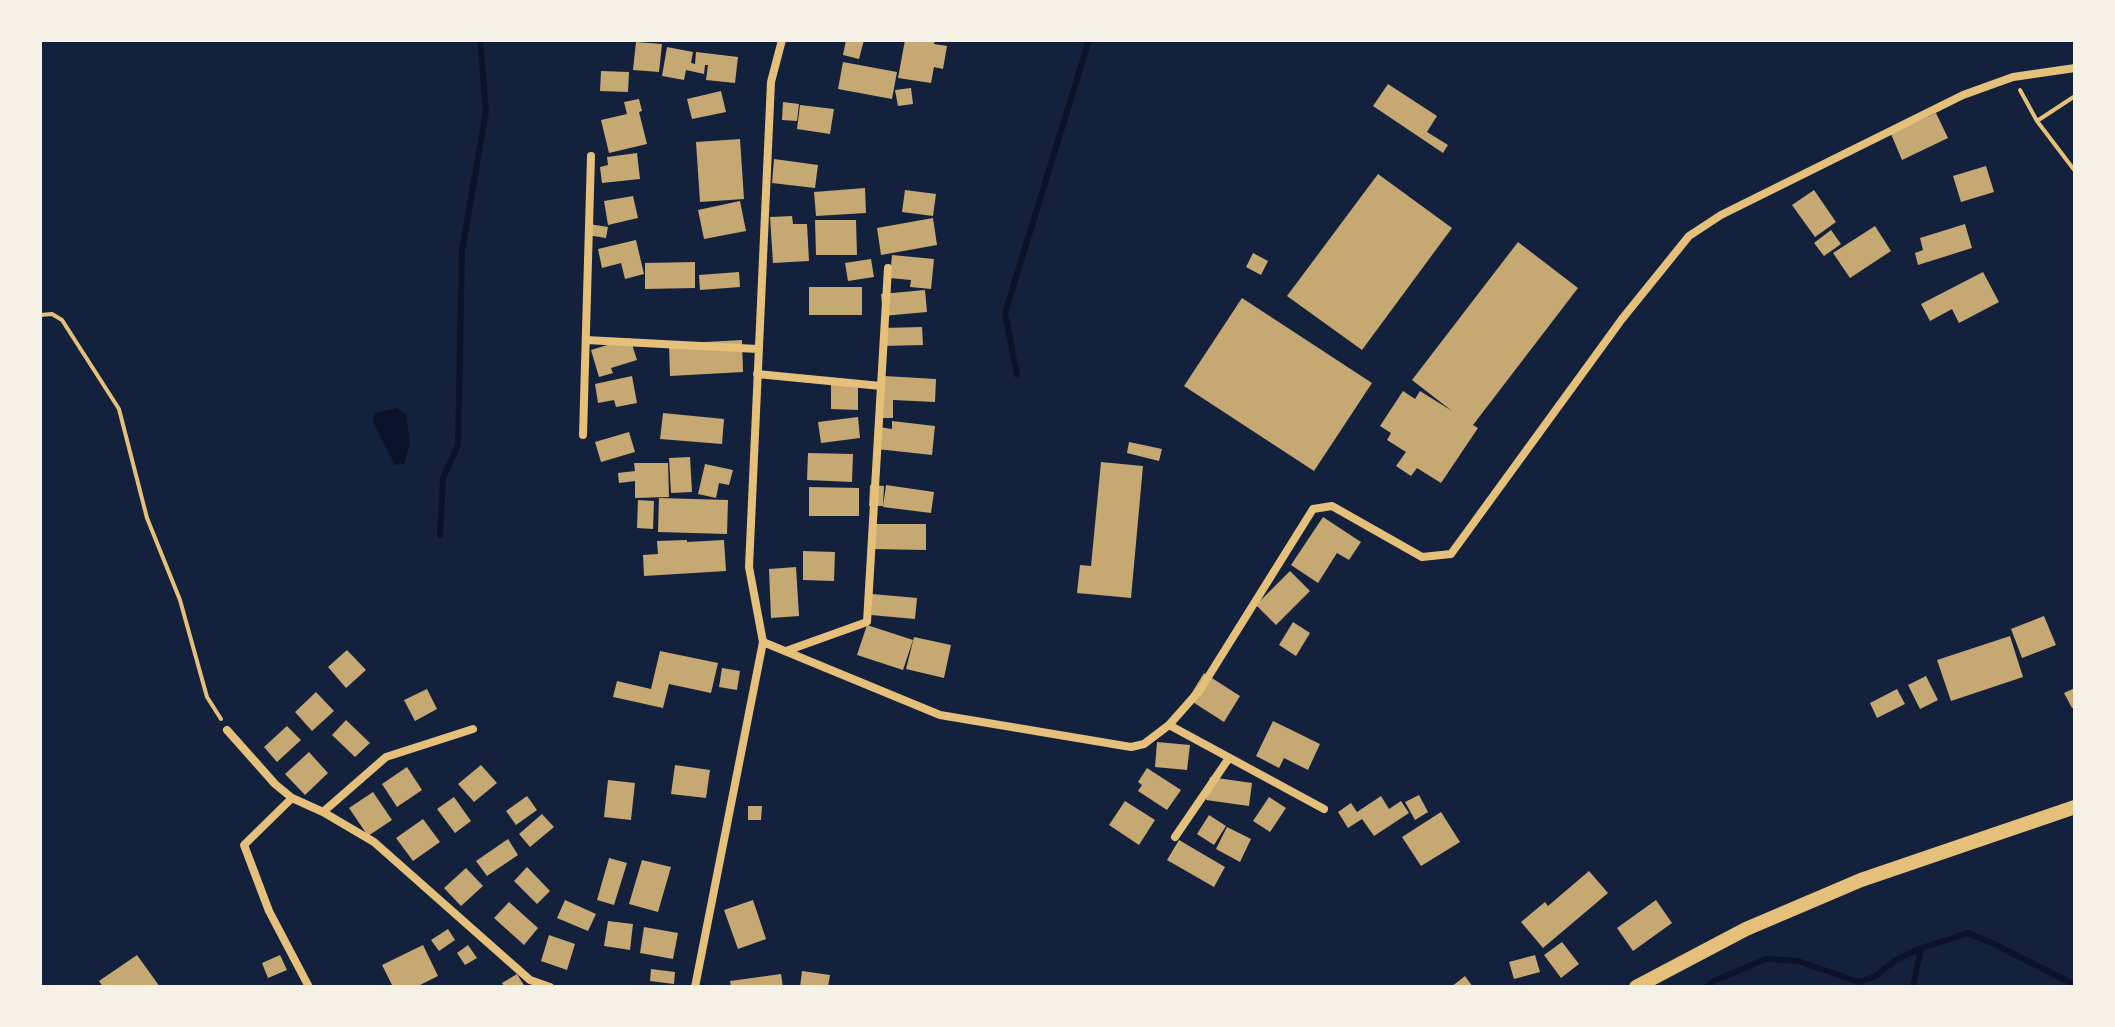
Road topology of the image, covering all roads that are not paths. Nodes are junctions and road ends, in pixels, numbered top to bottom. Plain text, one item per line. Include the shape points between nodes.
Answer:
1 (782, 40) edge
2 (2075, 68) edge
3 (591, 156) dead end
4 (888, 268) dead end
5 (586, 340) junction
6 (758, 349) junction
7 (757, 374) junction
8 (881, 386) junction
9 (583, 435) dead end
10 (763, 642) junction
11 (786, 652) junction
12 (1169, 725) junction
13 (473, 729) dead end
14 (227, 730) road end
15 (1229, 758) junction
16 (292, 798) junction
17 (2075, 807) edge
18 (1324, 809) dead end
19 (323, 812) junction
20 (1175, 837) dead end
21 (309, 987) edge
22 (550, 987) edge
23 (695, 987) edge
24 (1636, 987) edge

1 - 6 street via 771,82
2 - 12 street via 2013,77 1963,95 1721,215 1689,236 1451,554 1422,557 1332,506 1313,509 1200,690
3 - 5 street
4 - 8 street
5 - 6 street
5 - 9 street
6 - 7 street
7 - 8 street
7 - 10 street via 749,567
8 - 11 street via 867,622
10 - 11 street
10 - 23 street
11 - 12 street via 940,715 980,723 1131,747
12 - 15 street
13 - 19 street via 386,757
14 - 16 street
15 - 18 street
15 - 20 street
16 - 19 street
16 - 21 street via 244,845 269,911
17 - 24 street via 1861,880 1746,929
19 - 22 street via 374,842 530,980

